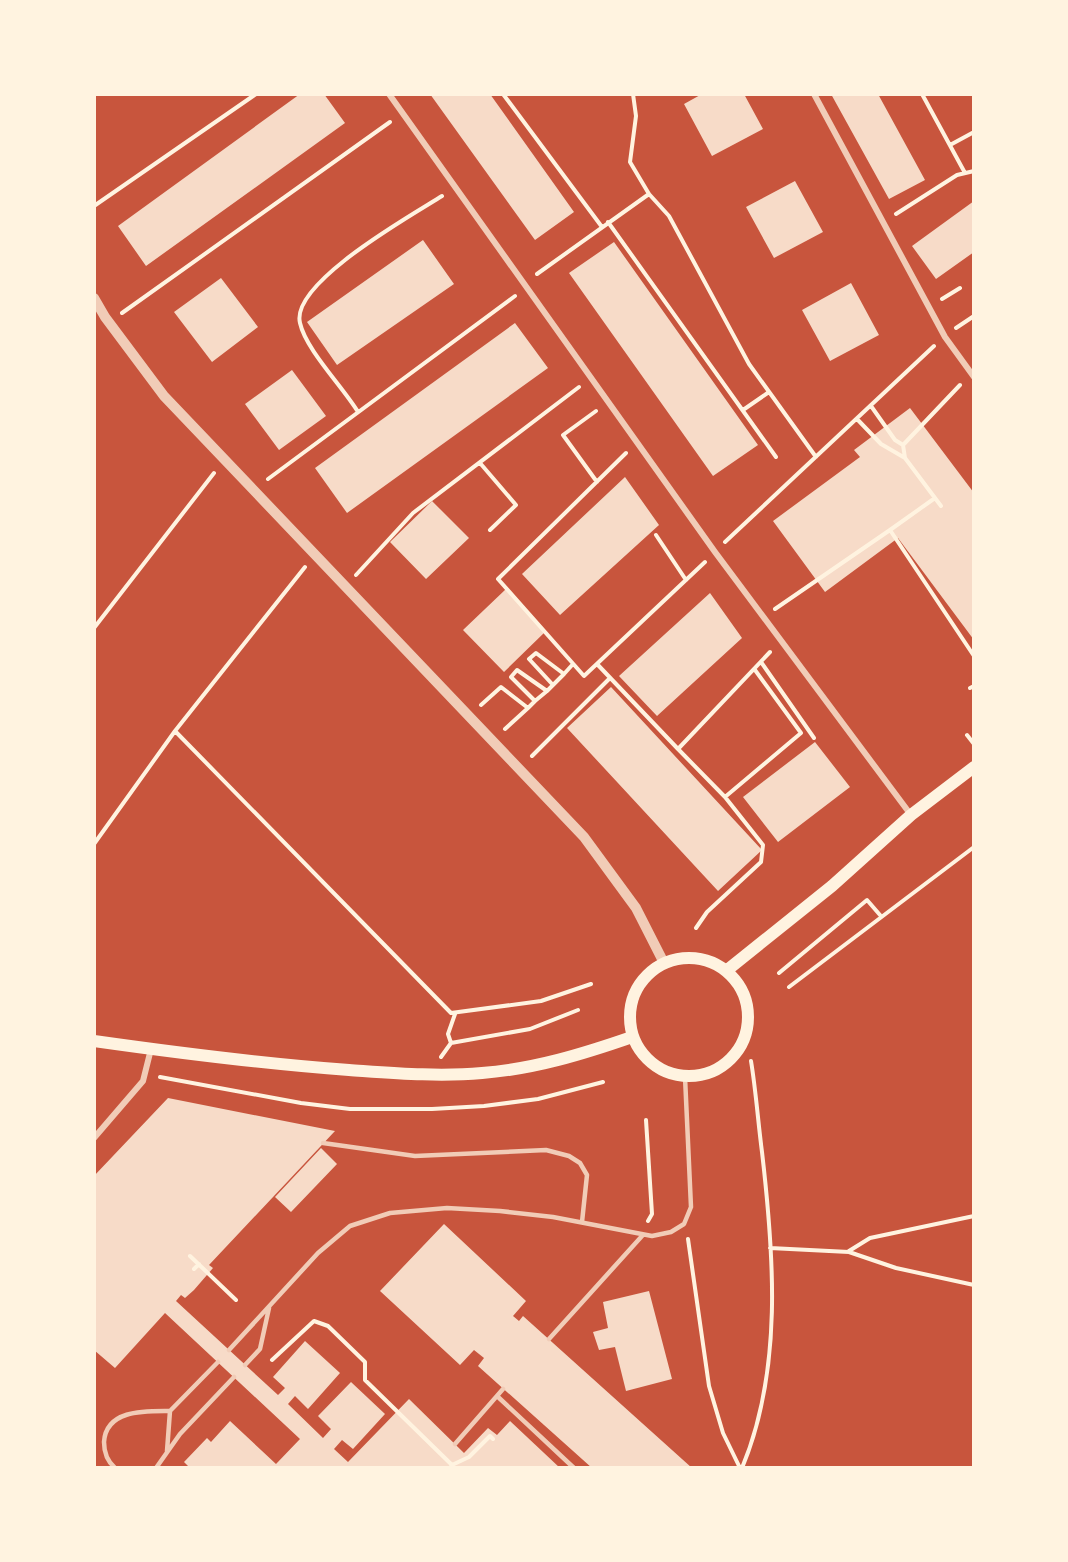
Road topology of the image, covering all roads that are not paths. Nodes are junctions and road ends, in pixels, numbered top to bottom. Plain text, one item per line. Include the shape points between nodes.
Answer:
1 (389, 94) edge
2 (814, 94) edge
3 (94, 298) edge
4 (972, 376) edge
5 (974, 767) edge
6 (911, 815) junction
7 (664, 963) junction
8 (726, 971) junction
9 (632, 1037) junction
10 (94, 1041) edge
11 (151, 1049) junction
12 (685, 1077) junction
13 (94, 1138) edge
14 (323, 1143) dead end
15 (582, 1222) junction
16 (642, 1236) junction
17 (269, 1305) junction
18 (549, 1339) dead end
19 (229, 1350) dead end
20 (218, 1362) dead end
21 (245, 1365) dead end
22 (234, 1377) dead end
23 (503, 1389) dead end
24 (497, 1396) junction
25 (170, 1411) junction
26 (455, 1444) dead end
27 (167, 1450) junction
28 (115, 1467) edge
29 (156, 1467) edge
30 (574, 1467) edge

1 - 6 street via 715,552
2 - 4 street via 945,337
3 - 7 street via 164,396 584,837 636,908
5 - 6 main road
6 - 8 main road via 832,886
7 - 8 main road via 684,958 706,961
7 - 9 main road via 637,987 630,1012
8 - 12 main road via 744,995 748,1024 744,1039 727,1063 700,1076
9 - 11 main road via 571,1058 482,1073 429,1074 300,1066
9 - 12 main road via 640,1053 653,1065
10 - 11 main road
11 - 13 street via 142,1081
12 - 16 lane via 691,1207 684,1224 671,1232
14 - 15 lane via 415,1156 546,1150 569,1156 587,1175
15 - 16 lane
15 - 17 lane via 447,1208 390,1213 350,1226 318,1253
16 - 18 lane
17 - 19 lane
17 - 21 lane via 260,1349
20 - 25 lane
22 - 27 lane
23 - 24 lane
24 - 26 lane
24 - 30 lane
25 - 27 lane
25 - 28 lane via 139,1411 120,1416 110,1426 104,1450 108,1462
27 - 29 lane

